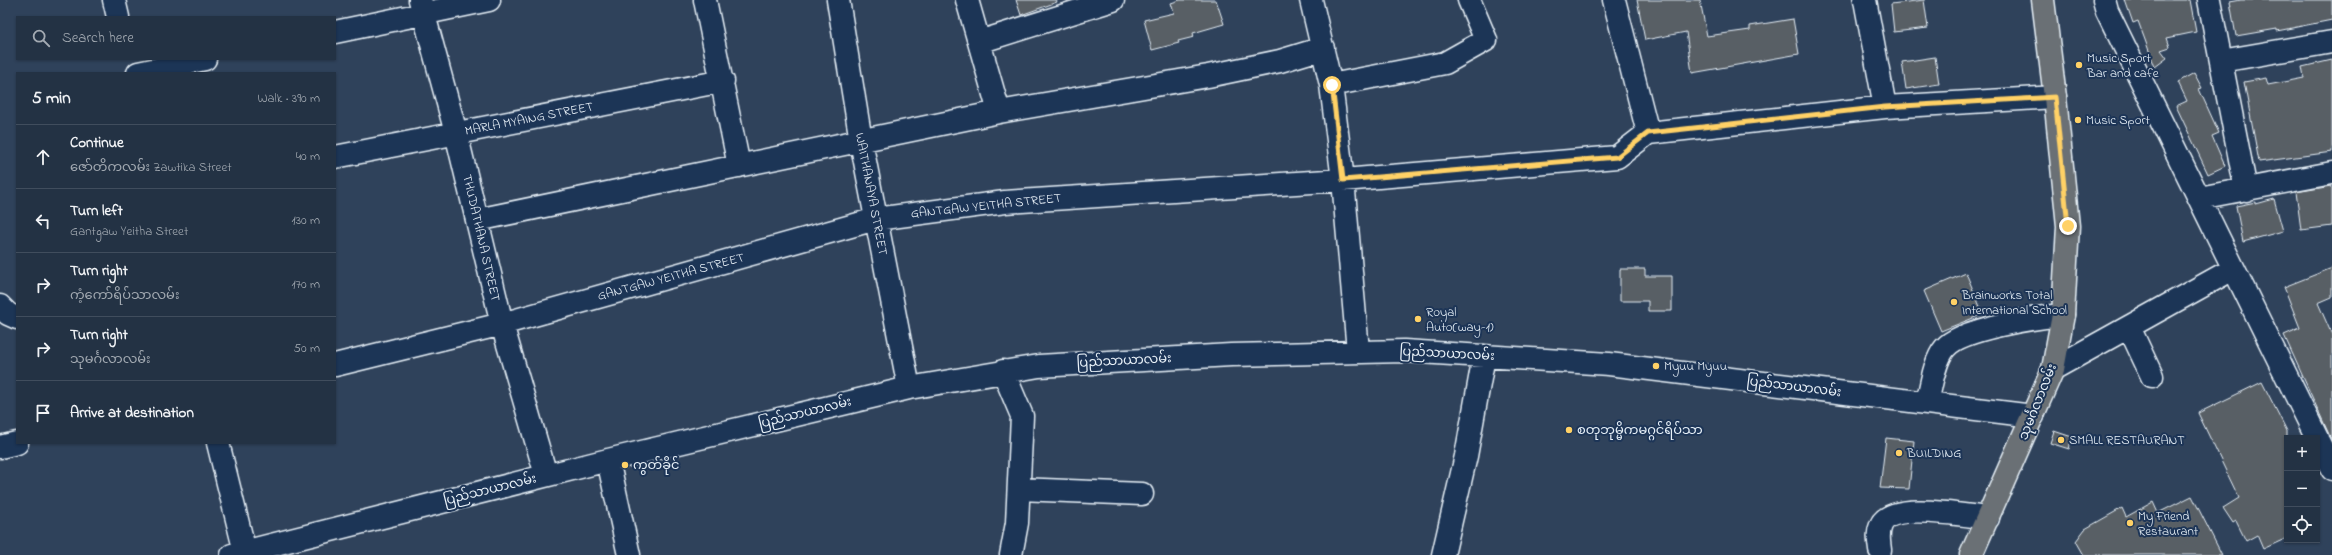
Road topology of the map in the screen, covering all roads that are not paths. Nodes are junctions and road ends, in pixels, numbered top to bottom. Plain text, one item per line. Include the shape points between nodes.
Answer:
1 (114, 0) edge
2 (488, 0) edge
3 (705, 0) edge
4 (838, 0) edge
5 (967, 0) edge
6 (1113, 0) edge
7 (1311, 0) edge
8 (1469, 0) edge
9 (1614, 0) edge
10 (1865, 0) edge
11 (2043, 0) edge
12 (2104, 0) edge
13 (2209, 0) edge
14 (421, 7) edge
15 (118, 16) edge
16 (336, 32) edge
17 (979, 42) junction
18 (2332, 42) edge
19 (1323, 48) junction
20 (126, 60) edge
21 (200, 60) edge
22 (2221, 61) junction
23 (129, 72) edge
24 (143, 72) edge
25 (722, 81) junction
26 (1332, 85) junction
27 (2055, 97) junction
28 (1885, 107) junction
29 (999, 112) junction
30 (456, 133) junction
31 (1648, 133) junction
32 (861, 141) junction
33 (336, 157) edge
34 (739, 166) junction
35 (2332, 173) edge
36 (1343, 180) junction
37 (2246, 190) junction
38 (2199, 198) junction
39 (876, 219) junction
40 (477, 220) junction
41 (2233, 269) junction
42 (2063, 315) junction
43 (502, 324) junction
44 (2129, 327) junction
45 (1358, 351) junction
46 (1484, 356) junction
47 (336, 360) edge
48 (2053, 369) junction
49 (1003, 372) junction
50 (2152, 376) dead end
51 (909, 388) junction
52 (1926, 403) junction
53 (2034, 416) junction
54 (2316, 435) edge
55 (16, 443) edge
56 (218, 444) edge
57 (2320, 444) edge
58 (0, 447) edge
59 (608, 460) junction
60 (2332, 469) edge
61 (546, 476) junction
62 (1019, 489) junction
63 (1142, 494) dead end
64 (1988, 518) junction
65 (1880, 550) dead end
66 (1011, 552) edge
67 (239, 553) edge
68 (629, 555) edge
69 (1443, 555) edge
70 (1971, 555) edge

1 - 15 street
2 - 14 street
3 - 25 street
4 - 32 street, WAITHANAYA STREET
5 - 17 street
6 - 17 street
7 - 19 street
8 - 26 street via 1486,40 1445,63
9 - 31 street
10 - 28 street
11 - 27 main road, သုမင်္ဂလာလမ်း
12 - 38 street via 2107,11
13 - 22 street
14 - 16 street
14 - 30 street, THUDATHANA STREET
17 - 29 street
18 - 22 street
19 - 26 street
19 - 29 street via 1280,61 1208,76
20 - 23 street
21 - 24 street
22 - 37 street
25 - 30 street, MARLA MYAING STREET
25 - 34 street
26 - 36 street
27 - 28 street
27 - 42 main road, သုမင်္ဂလာလမ်း via 2068,226
28 - 31 street
29 - 32 street
30 - 33 street, MARLA MYAING STREET
30 - 40 street, THUDATHANA STREET
31 - 36 street, GANTGAW YEITHA STREET via 1617,157
32 - 34 street
32 - 39 street, WAITHANAYA STREET
34 - 40 street
35 - 37 street
36 - 39 street, GANTGAW YEITHA STREET via 1005,202
36 - 45 street
37 - 38 street
38 - 41 street
39 - 43 street, GANTGAW YEITHA STREET
39 - 51 street, WAITHANAYA STREET
40 - 43 street, THUDATHANA STREET
41 - 44 street
41 - 54 street
42 - 48 main road, သုမင်္ဂလာလမ်း
42 - 52 street via 2015,321 1954,340 1940,355
43 - 47 street, GANTGAW YEITHA STREET
43 - 61 street, THUDATHANA STREET
44 - 48 street
44 - 50 street
45 - 46 street, ပြည်သာယာလမ်း via 1404,350
45 - 49 street, ပြည်သာယာလမ်း via 1207,356 1039,366
46 - 52 street, ပြည်သာယာလမ်း via 1608,364
46 - 69 street via 1466,456
48 - 53 main road, သုမင်္ဂလာလမ်း
49 - 51 street, ပြည်သာယာလမ်း
49 - 62 street via 1022,416
51 - 59 street, ပြည်သာယာလမ်း
52 - 53 street, ပြည်သာယာလမ်း
53 - 64 main road, သုမင်္ဂလာလမ်း
55 - 58 street
56 - 67 street
57 - 60 street
59 - 61 street, ပြည်သာယာလမ်း
59 - 68 street
61 - 67 street, ပြည်သာယာလမ်း
62 - 63 street
62 - 66 street via 1017,523
64 - 65 street via 1930,511 1899,513 1885,519 1881,524 1878,535
64 - 70 main road, သုမင်္ဂလာလမ်း

